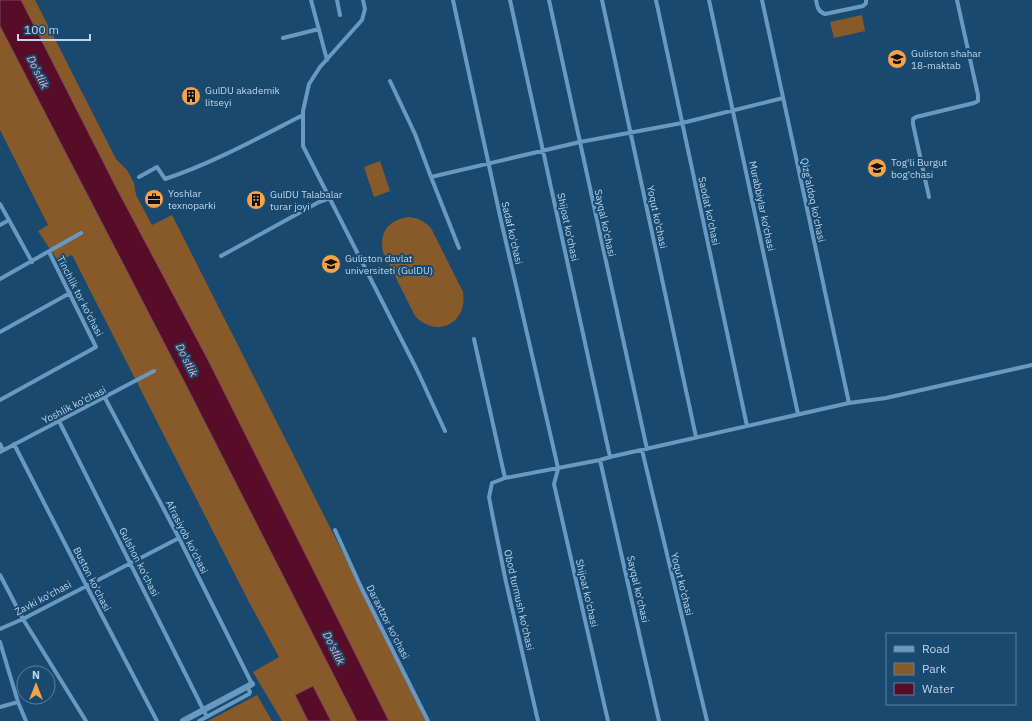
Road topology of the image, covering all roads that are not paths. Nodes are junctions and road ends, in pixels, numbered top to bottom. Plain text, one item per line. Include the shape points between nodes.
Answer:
1 (311, 0) edge
2 (337, 0) edge
3 (363, 0) edge
4 (453, 0) edge
5 (510, 0) edge
6 (549, 0) edge
7 (602, 0) edge
8 (656, 0) edge
9 (709, 0) edge
10 (762, 0) edge
11 (816, 0) edge
12 (866, 0) edge
13 (957, 0) edge
14 (340, 15) dead end
15 (318, 29) junction
16 (283, 38) dead end
17 (327, 60) junction
18 (390, 81) dead end
19 (783, 98) junction
20 (733, 111) junction
21 (303, 115) junction
22 (682, 123) junction
23 (630, 133) junction
24 (580, 142) junction
25 (543, 151) junction
26 (489, 164) junction
27 (139, 176) dead end
28 (431, 177) junction
29 (929, 197) dead end
30 (330, 198) junction
31 (0, 204) edge
32 (9, 220) junction
33 (0, 225) edge
34 (81, 233) dead end
35 (459, 248) dead end
36 (49, 252) junction
37 (221, 256) dead end
38 (32, 262) junction
39 (0, 279) edge
40 (70, 293) junction
41 (0, 332) edge
42 (474, 338) dead end
43 (1032, 365) edge
44 (154, 371) dead end
45 (105, 398) junction
46 (0, 400) edge
47 (849, 403) junction
48 (798, 414) junction
49 (59, 421) junction
50 (747, 426) junction
51 (445, 431) dead end
52 (696, 437) junction
53 (0, 444) edge
54 (14, 444) junction
55 (648, 449) junction
56 (642, 450) junction
57 (2, 451) edge
58 (610, 457) junction
59 (600, 460) junction
60 (558, 469) junction
61 (506, 478) junction
62 (335, 530) dead end
63 (179, 538) junction
64 (130, 563) junction
65 (0, 575) edge
66 (86, 585) junction
67 (23, 619) junction
68 (0, 629) edge
69 (0, 642) edge
70 (250, 685) junction
71 (16, 695) edge
72 (16, 703) edge
73 (19, 705) edge
74 (0, 707) edge
75 (204, 710) junction
76 (207, 717) junction
77 (26, 721) edge
78 (86, 721) edge
79 (157, 721) edge
80 (183, 721) edge
81 (199, 721) edge
82 (428, 721) edge
83 (538, 721) edge
84 (608, 721) edge
85 (659, 721) edge
86 (707, 721) edge

1 - 15 street
2 - 14 street
3 - 17 street via 365,9 362,20
4 - 26 street, Sadaf ko'chasi
5 - 25 street, Shijoat ko'chasi
6 - 24 street, Sayqal ko'chasi
7 - 23 street, Yoqut ko'chasi
8 - 22 street, Saodat ko'chasi
9 - 20 street, Murabbiylar ko'chasi
10 - 19 street, Qizg'aldoq ko'chasi
11 - 12 street via 818,9 825,14 863,6
13 - 29 street via 978,101 913,119
15 - 16 street
15 - 17 street
17 - 21 street via 309,84
18 - 28 street via 415,134
19 - 20 street
19 - 47 street, Qizg'aldoq ko'chasi
20 - 22 street
20 - 48 street, Murabbiylar ko'chasi
21 - 27 street via 251,142 179,174 165,179 157,167
21 - 30 street via 303,146
22 - 23 street
22 - 50 street, Saodat ko'chasi
23 - 24 street
23 - 52 street, Yoqut ko'chasi
24 - 25 street
24 - 55 street, Sayqal ko'chasi
25 - 26 street
25 - 58 street, Shijoat ko'chasi
26 - 28 street
26 - 60 street, Sadaf ko'chasi
28 - 35 street
30 - 37 street
30 - 51 street
31 - 32 street
32 - 33 street
32 - 38 street
34 - 36 street
36 - 38 street
36 - 40 street, Tinchlik tor ko'chasi
38 - 39 street
40 - 41 street
40 - 46 street, Tinchlik tor ko'chasi via 96,347
42 - 61 street
43 - 47 street via 886,398
44 - 45 street, Yoshlik ko'chasi
45 - 49 street, Yoshlik ko'chasi
45 - 63 street, Afrasiyob ko'chasi
47 - 48 street
48 - 50 street
49 - 54 street, Yoshlik ko'chasi
49 - 64 street, Gulshon ko'chasi
50 - 52 street
52 - 55 street
53 - 57 street
54 - 57 street, Yoshlik ko'chasi
54 - 66 street, Buston ko'chasi
55 - 56 street
56 - 58 street
56 - 86 street, Yoqut ko'chasi
58 - 59 street
59 - 60 street
59 - 85 street, Sayqal ko'chasi
60 - 61 street
60 - 84 street, Shijoat ko'chasi via 554,484
61 - 83 street, Obod turmush ko'chasi via 492,483 489,497
62 - 82 street, Daraxtzor ko'chasi
63 - 64 street, Zavki ko'chasi
63 - 70 street, Afrasiyob ko'chasi
64 - 66 street, Zavki ko'chasi
64 - 75 street, Gulshon ko'chasi
65 - 67 street
66 - 67 street, Zavki ko'chasi
66 - 79 street, Buston ko'chasi
67 - 68 street, Zavki ko'chasi
67 - 78 street
69 - 71 street
70 - 75 street
70 - 76 street via 249,694
72 - 74 street
73 - 77 street
75 - 76 street, Gulshon ko'chasi
75 - 80 street
76 - 81 street

